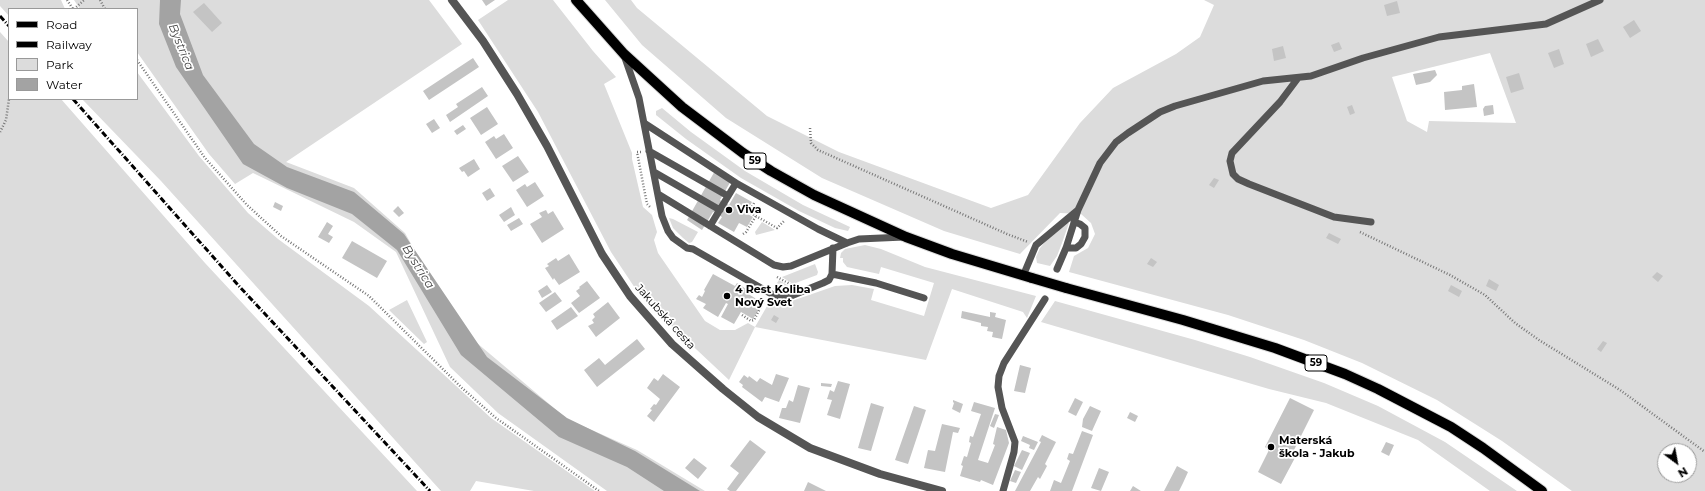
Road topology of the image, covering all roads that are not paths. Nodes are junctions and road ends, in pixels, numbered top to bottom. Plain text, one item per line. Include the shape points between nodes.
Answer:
1 (452, 0) edge
2 (576, 0) edge
3 (1600, 0) edge
4 (624, 54) junction
5 (1298, 78) junction
6 (644, 124) junction
7 (649, 151) junction
8 (654, 172) junction
9 (736, 183) junction
10 (658, 194) junction
11 (728, 196) junction
12 (720, 210) junction
13 (1078, 210) junction
14 (1074, 222) junction
15 (1371, 222) dead end
16 (710, 226) junction
17 (906, 236) junction
18 (847, 243) junction
19 (833, 248) junction
20 (1066, 248) junction
21 (1057, 269) dead end
22 (832, 274) junction
23 (1027, 277) junction
24 (924, 298) dead end
25 (1046, 299) dead end
26 (942, 491) edge
27 (1003, 491) edge
28 (1542, 491) edge

1 - 26 street, Jakubská cesta via 483,41 517,94 547,146 602,254 630,296 672,344 752,412 810,448 880,474
2 - 4 main road, 59
3 - 5 lane via 1546,24 1439,37
4 - 6 lane via 639,98
4 - 17 main road, 59 via 682,107 743,153 814,194
5 - 13 lane via 1263,81 1160,112 1128,132 1107,153
5 - 15 lane via 1280,102 1232,154 1230,161 1233,174 1249,184 1334,217
6 - 7 lane
6 - 9 lane
7 - 8 lane
7 - 11 lane
8 - 10 lane
8 - 12 lane
9 - 11 lane
9 - 18 lane
10 - 16 lane
10 - 22 lane via 668,231 678,242 775,296 791,296 804,291 829,280
11 - 12 lane
12 - 16 lane
13 - 14 lane
13 - 23 lane via 1036,244
14 - 20 lane
14 - 20 lane via 1085,228 1085,237 1076,248
16 - 19 lane via 774,265 783,267
17 - 18 lane
17 - 23 main road, 59 via 952,254
18 - 19 lane
19 - 22 lane
20 - 21 lane
22 - 24 lane via 876,283
23 - 28 main road, 59, bridge via 1275,348 1345,374 1451,427
25 - 27 lane via 1007,358 999,376 998,387 1002,408 1015,442

